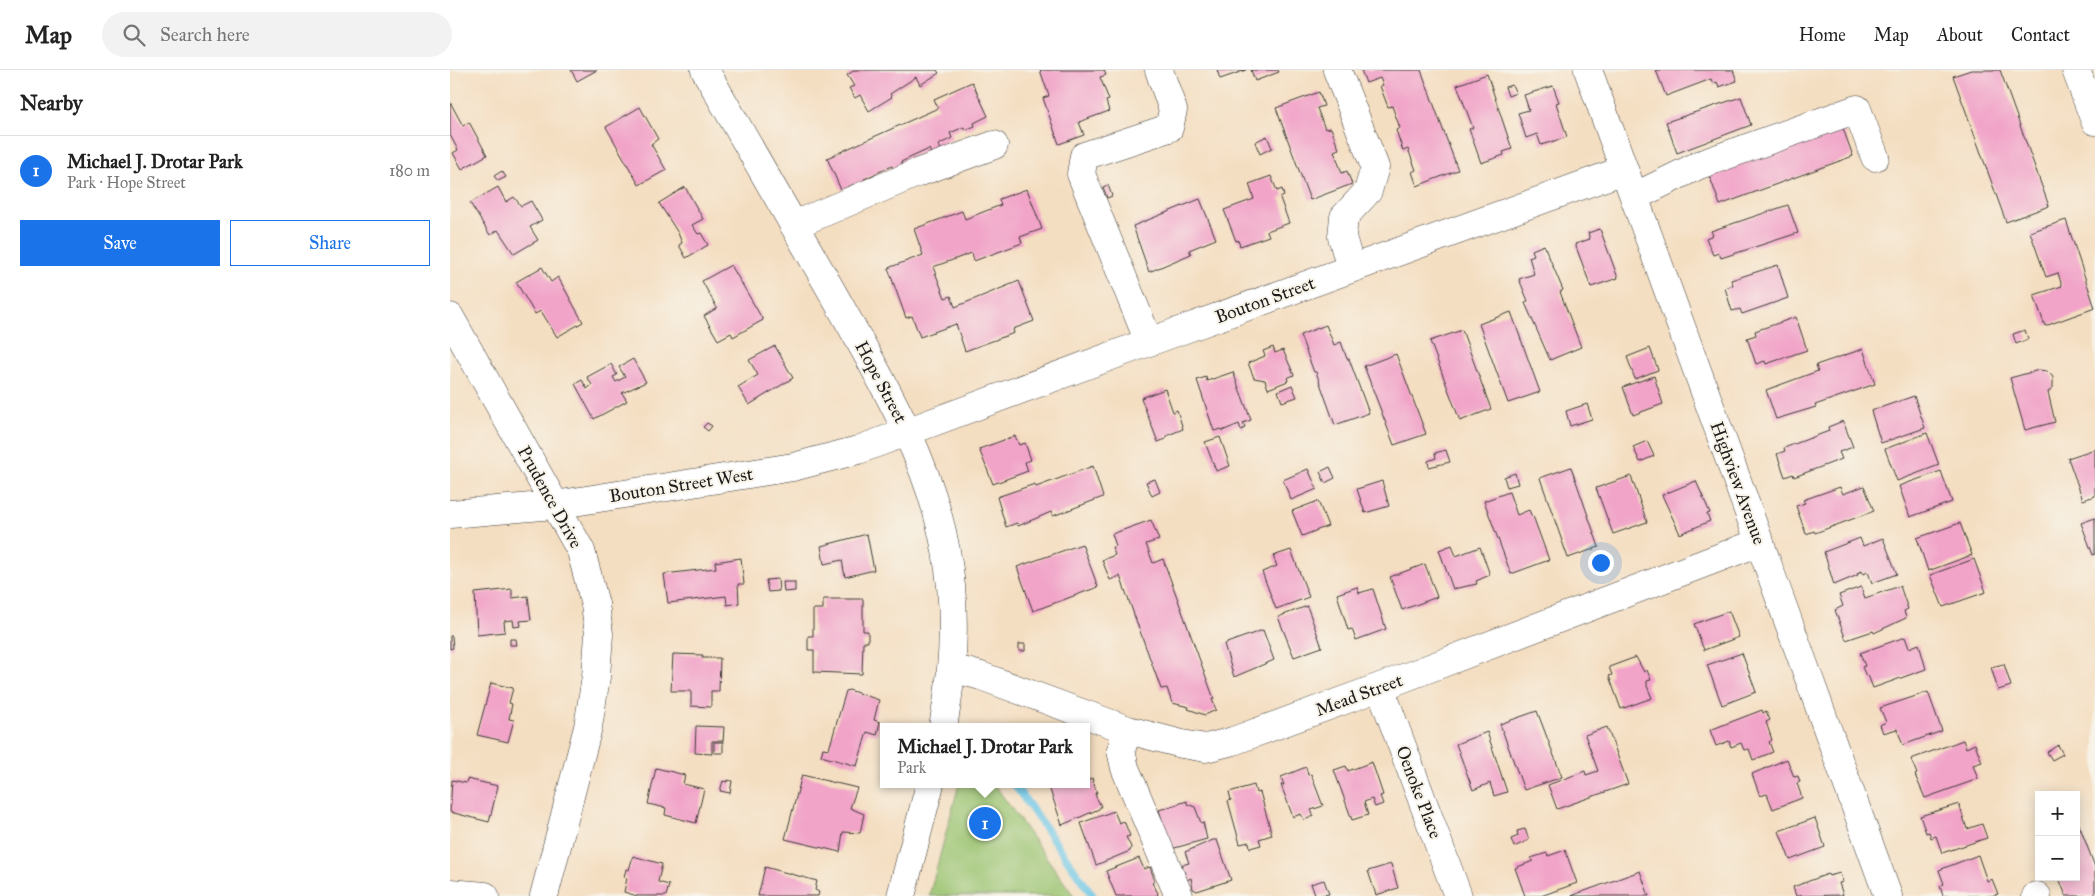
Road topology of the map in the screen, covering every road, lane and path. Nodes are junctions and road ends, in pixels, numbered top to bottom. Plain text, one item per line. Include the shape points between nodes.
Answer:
1 (706, 70) edge
2 (1159, 70) edge
3 (1337, 70) edge
4 (1588, 70) edge
5 (2076, 70) edge
6 (2095, 121) edge
7 (994, 145) dead end
8 (1875, 157) dead end
9 (1624, 170) junction
10 (1634, 197) junction
11 (794, 225) junction
12 (1351, 268) junction
13 (450, 317) edge
14 (1149, 342) junction
15 (907, 431) junction
16 (555, 505) junction
17 (450, 514) edge
18 (1760, 542) junction
19 (952, 668) junction
20 (1380, 687) junction
21 (944, 723) edge
22 (1128, 730) junction
23 (929, 788) edge
24 (450, 893) edge
25 (485, 896) edge
26 (544, 896) edge
27 (901, 896) edge
28 (1179, 896) edge
29 (1458, 896) edge
30 (1888, 896) edge

1 - 11 street, Hope Street
2 - 14 street via 1173,110 1169,128 1084,156 1081,174
3 - 12 street via 1375,167 1368,191 1344,217 1342,237
4 - 9 street, Highview Avenue
5 - 6 street
7 - 11 street via 917,173
8 - 10 street via 1857,109 1700,165
9 - 10 street, Highview Avenue
9 - 12 street, Bouton Street
10 - 18 street, Highview Avenue
11 - 15 street, Hope Street
12 - 14 street, Bouton Street
13 - 16 street, Prudence Drive
14 - 15 street, Bouton Street
15 - 16 street, Bouton Street West via 858,450 793,467
15 - 19 street, Hope Street via 928,485 947,552
16 - 17 street, Bouton Street West
16 - 26 street, Prudence Drive via 581,550 599,634 588,728
18 - 20 street, Mead Street
18 - 30 street, Highview Avenue
19 - 21 street, Hope Street
19 - 22 street, Mead Street
20 - 22 street, Mead Street via 1206,748
20 - 29 street, Oenoke Place
22 - 28 street via 1122,750 1125,768
23 - 27 street
24 - 25 street

